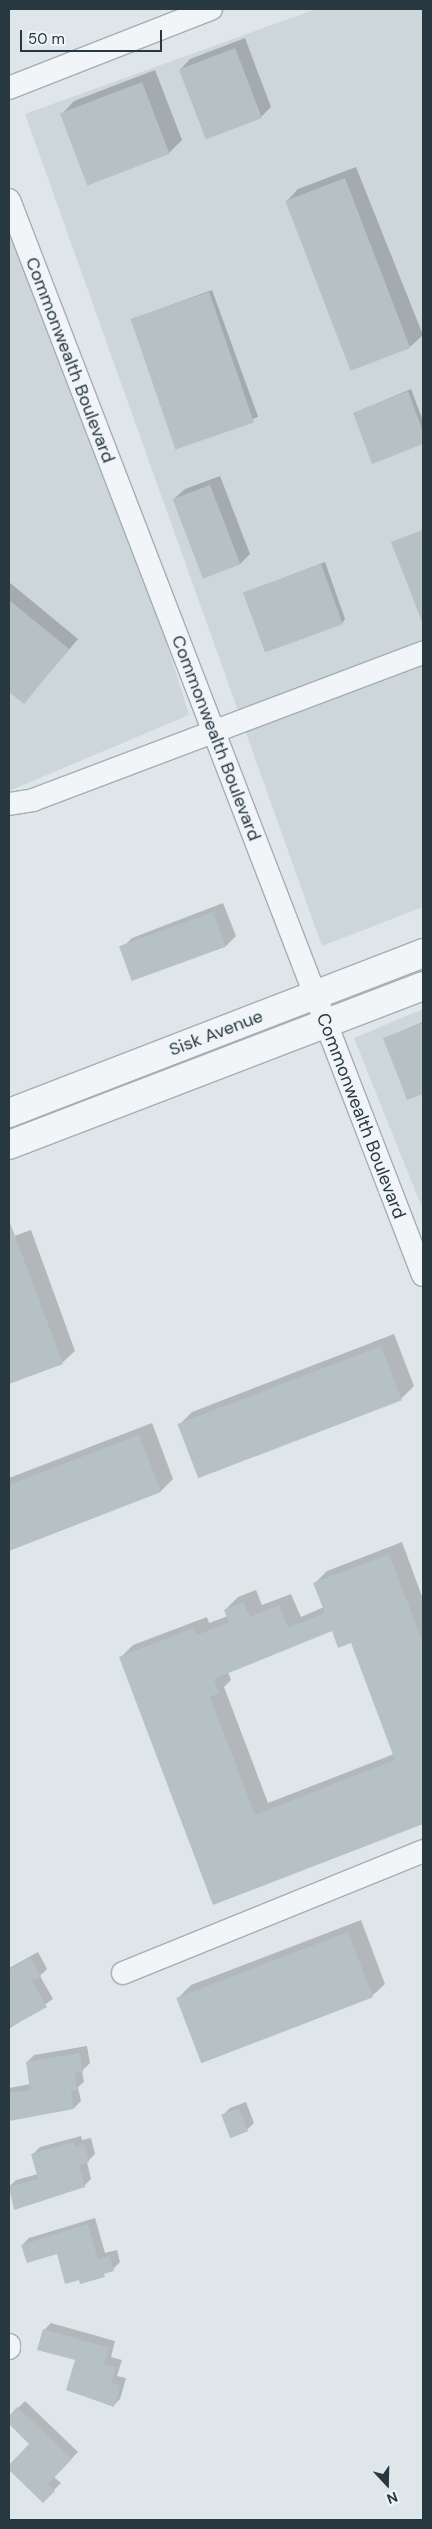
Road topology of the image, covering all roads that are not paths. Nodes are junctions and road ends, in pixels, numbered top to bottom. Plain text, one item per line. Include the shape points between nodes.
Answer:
1 (212, 9) edge
2 (9, 88) edge
3 (9, 200) edge
4 (423, 653) edge
5 (214, 733) junction
6 (9, 804) edge
7 (423, 953) edge
8 (423, 986) edge
9 (314, 995) junction
10 (325, 1025) junction
11 (9, 1113) edge
12 (9, 1145) edge
13 (423, 1275) edge
14 (423, 1851) edge
15 (123, 1973) dead end

1 - 2 street
3 - 5 street, Commonwealth Boulevard
4 - 5 street
5 - 6 street via 33,800
5 - 9 street, Commonwealth Boulevard
7 - 9 street, Sisk Avenue
8 - 10 street, Sisk Avenue
9 - 10 street, Commonwealth Boulevard
9 - 11 street, Sisk Avenue
10 - 12 street, Sisk Avenue
10 - 13 street, Commonwealth Boulevard
14 - 15 street

